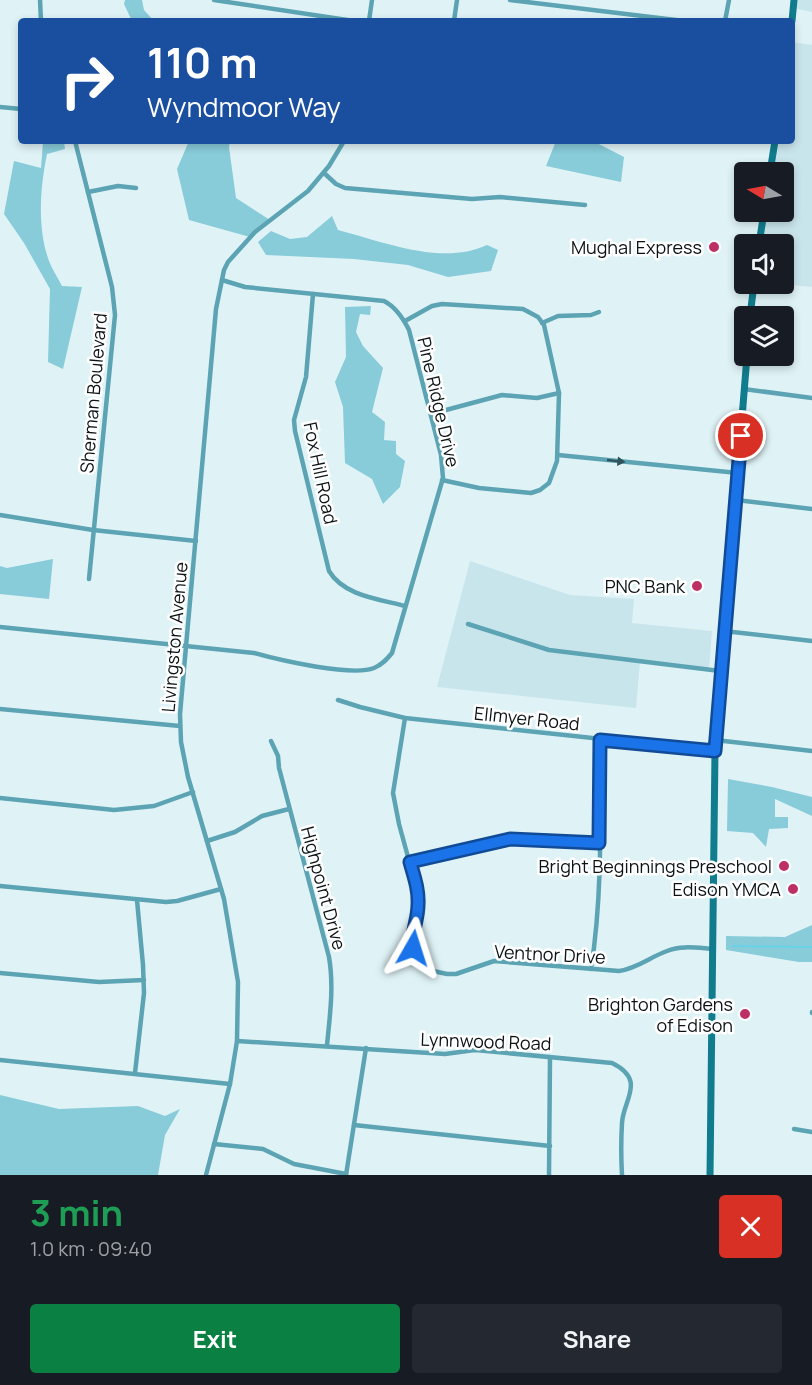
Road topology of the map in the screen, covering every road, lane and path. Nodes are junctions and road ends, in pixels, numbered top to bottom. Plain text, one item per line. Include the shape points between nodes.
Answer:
1 (40, 0) edge
2 (214, 0) edge
3 (372, 0) edge
4 (457, 0) edge
5 (510, 0) edge
6 (729, 0) edge
7 (794, 0) edge
8 (41, 18) edge
9 (334, 18) edge
10 (369, 18) edge
11 (454, 18) edge
12 (659, 18) edge
13 (726, 18) edge
14 (792, 18) edge
15 (0, 107) edge
16 (18, 110) edge
17 (76, 144) edge
18 (342, 144) edge
19 (775, 144) edge
20 (772, 162) edge
21 (324, 173) junction
22 (136, 188) dead end
23 (88, 192) junction
24 (585, 205) dead end
25 (222, 280) junction
26 (314, 294) junction
27 (599, 312) dead end
28 (405, 321) junction
29 (542, 323) junction
30 (746, 366) edge
31 (744, 389) junction
32 (559, 393) junction
33 (812, 398) edge
34 (431, 414) junction
35 (558, 455) junction
36 (738, 473) junction
37 (442, 480) junction
38 (736, 500) junction
39 (812, 509) edge
40 (0, 515) edge
41 (93, 530) junction
42 (196, 541) junction
43 (88, 579) dead end
44 (405, 606) junction
45 (468, 624) dead end
46 (0, 627) edge
47 (724, 631) junction
48 (812, 641) edge
49 (187, 645) junction
50 (720, 671) junction
51 (338, 700) dead end
52 (0, 709) edge
53 (405, 718) junction
54 (180, 726) junction
55 (600, 740) junction
56 (715, 740) junction
57 (271, 741) dead end
58 (715, 751) junction
59 (812, 751) edge
60 (193, 792) junction
61 (0, 798) edge
62 (289, 809) junction
63 (207, 841) junction
64 (599, 843) junction
65 (410, 862) junction
66 (0, 886) edge
67 (221, 889) junction
68 (137, 900) junction
69 (713, 949) junction
70 (591, 969) junction
71 (0, 973) edge
72 (144, 980) junction
73 (237, 1041) junction
74 (327, 1045) junction
75 (366, 1048) junction
76 (550, 1057) junction
77 (0, 1060) edge
78 (135, 1073) junction
79 (230, 1084) junction
80 (354, 1125) junction
81 (795, 1129) dead end
82 (812, 1132) edge
83 (214, 1144) junction
84 (550, 1146) junction
85 (346, 1174) edge
86 (206, 1175) edge
87 (549, 1175) edge
88 (622, 1175) edge
89 (710, 1175) edge

1 - 8 street
2 - 9 street
3 - 10 street
4 - 11 street
5 - 12 street
6 - 13 street
7 - 14 main road
15 - 16 street
17 - 23 street, Sherman Boulevard
18 - 21 street, Livingston Avenue
19 - 20 main road
21 - 24 street via 345,188
21 - 25 street, Livingston Avenue via 308,191 255,232 228,262
22 - 23 street via 118,186
23 - 41 street, Sherman Boulevard via 115,315
25 - 26 street, Pine Ridge Drive via 245,287
25 - 42 street, Livingston Avenue via 216,309
26 - 28 street, Pine Ridge Drive via 384,301
26 - 44 street, Fox Hill Road via 306,377 294,420 329,571 341,586 353,592
27 - 29 street via 558,316
28 - 29 street via 442,304 523,309
28 - 34 street, Pine Ridge Drive
29 - 32 street
30 - 31 main road
31 - 33 street
31 - 36 main road
32 - 34 street via 537,398 501,395
32 - 35 street
34 - 37 street, Pine Ridge Drive via 441,455
35 -> 36 street
35 - 37 street via 549,483 531,493
36 - 38 main road
37 - 44 street, Pine Ridge Drive
38 - 39 street
38 - 47 main road
40 - 41 street
41 - 42 street
41 - 43 street, Sherman Boulevard
42 - 49 street, Livingston Avenue
44 - 49 street, Pine Ridge Drive via 392,653 384,662 365,671
45 - 50 street via 549,650
46 - 49 street
47 - 48 street
47 - 50 main road
49 - 54 street, Livingston Avenue
50 - 56 main road
51 - 53 street, Ellmyer Road
52 - 54 street
53 - 55 street, Ellmyer Road
53 - 65 street, Ventnor Drive via 393,793
54 - 60 street, Livingston Avenue
55 - 58 street, Ellmyer Road
55 - 64 street
56 - 58 main road
56 - 59 street
57 - 62 street, Highpoint Drive
58 - 69 main road
60 - 61 street via 153,806 114,810
60 - 63 street, Livingston Avenue
62 - 63 street via 262,816 235,832
62 - 74 street, Highpoint Drive via 332,975
63 - 67 street, Livingston Avenue
64 - 65 street via 510,839
64 - 70 street via 597,929
65 - 70 street, Ventnor Drive via 418,897 413,948 420,961 432,970 456,974 494,961
66 - 68 street
67 - 68 street via 177,901
67 - 73 street, Livingston Avenue via 238,982
68 - 72 street
69 - 70 street, Ventnor Drive via 678,948 630,969
69 - 89 main road
71 - 72 street via 99,982
72 - 78 street
73 - 74 street, Lynnwood Road
73 - 79 street, Livingston Avenue
74 - 75 street, Lynnwood Road
75 - 76 street, Lynnwood Road via 445,1054 475,1050
75 - 80 street
76 - 84 street
76 - 88 street, Lynnwood Road via 606,1061 618,1065 626,1074 631,1092 622,1123
77 - 78 street
78 - 79 street
79 - 83 street, Livingston Avenue
80 - 84 street
80 - 85 street
81 - 82 street
83 - 85 street via 263,1149 294,1164
83 - 86 street, Livingston Avenue
84 - 87 street

